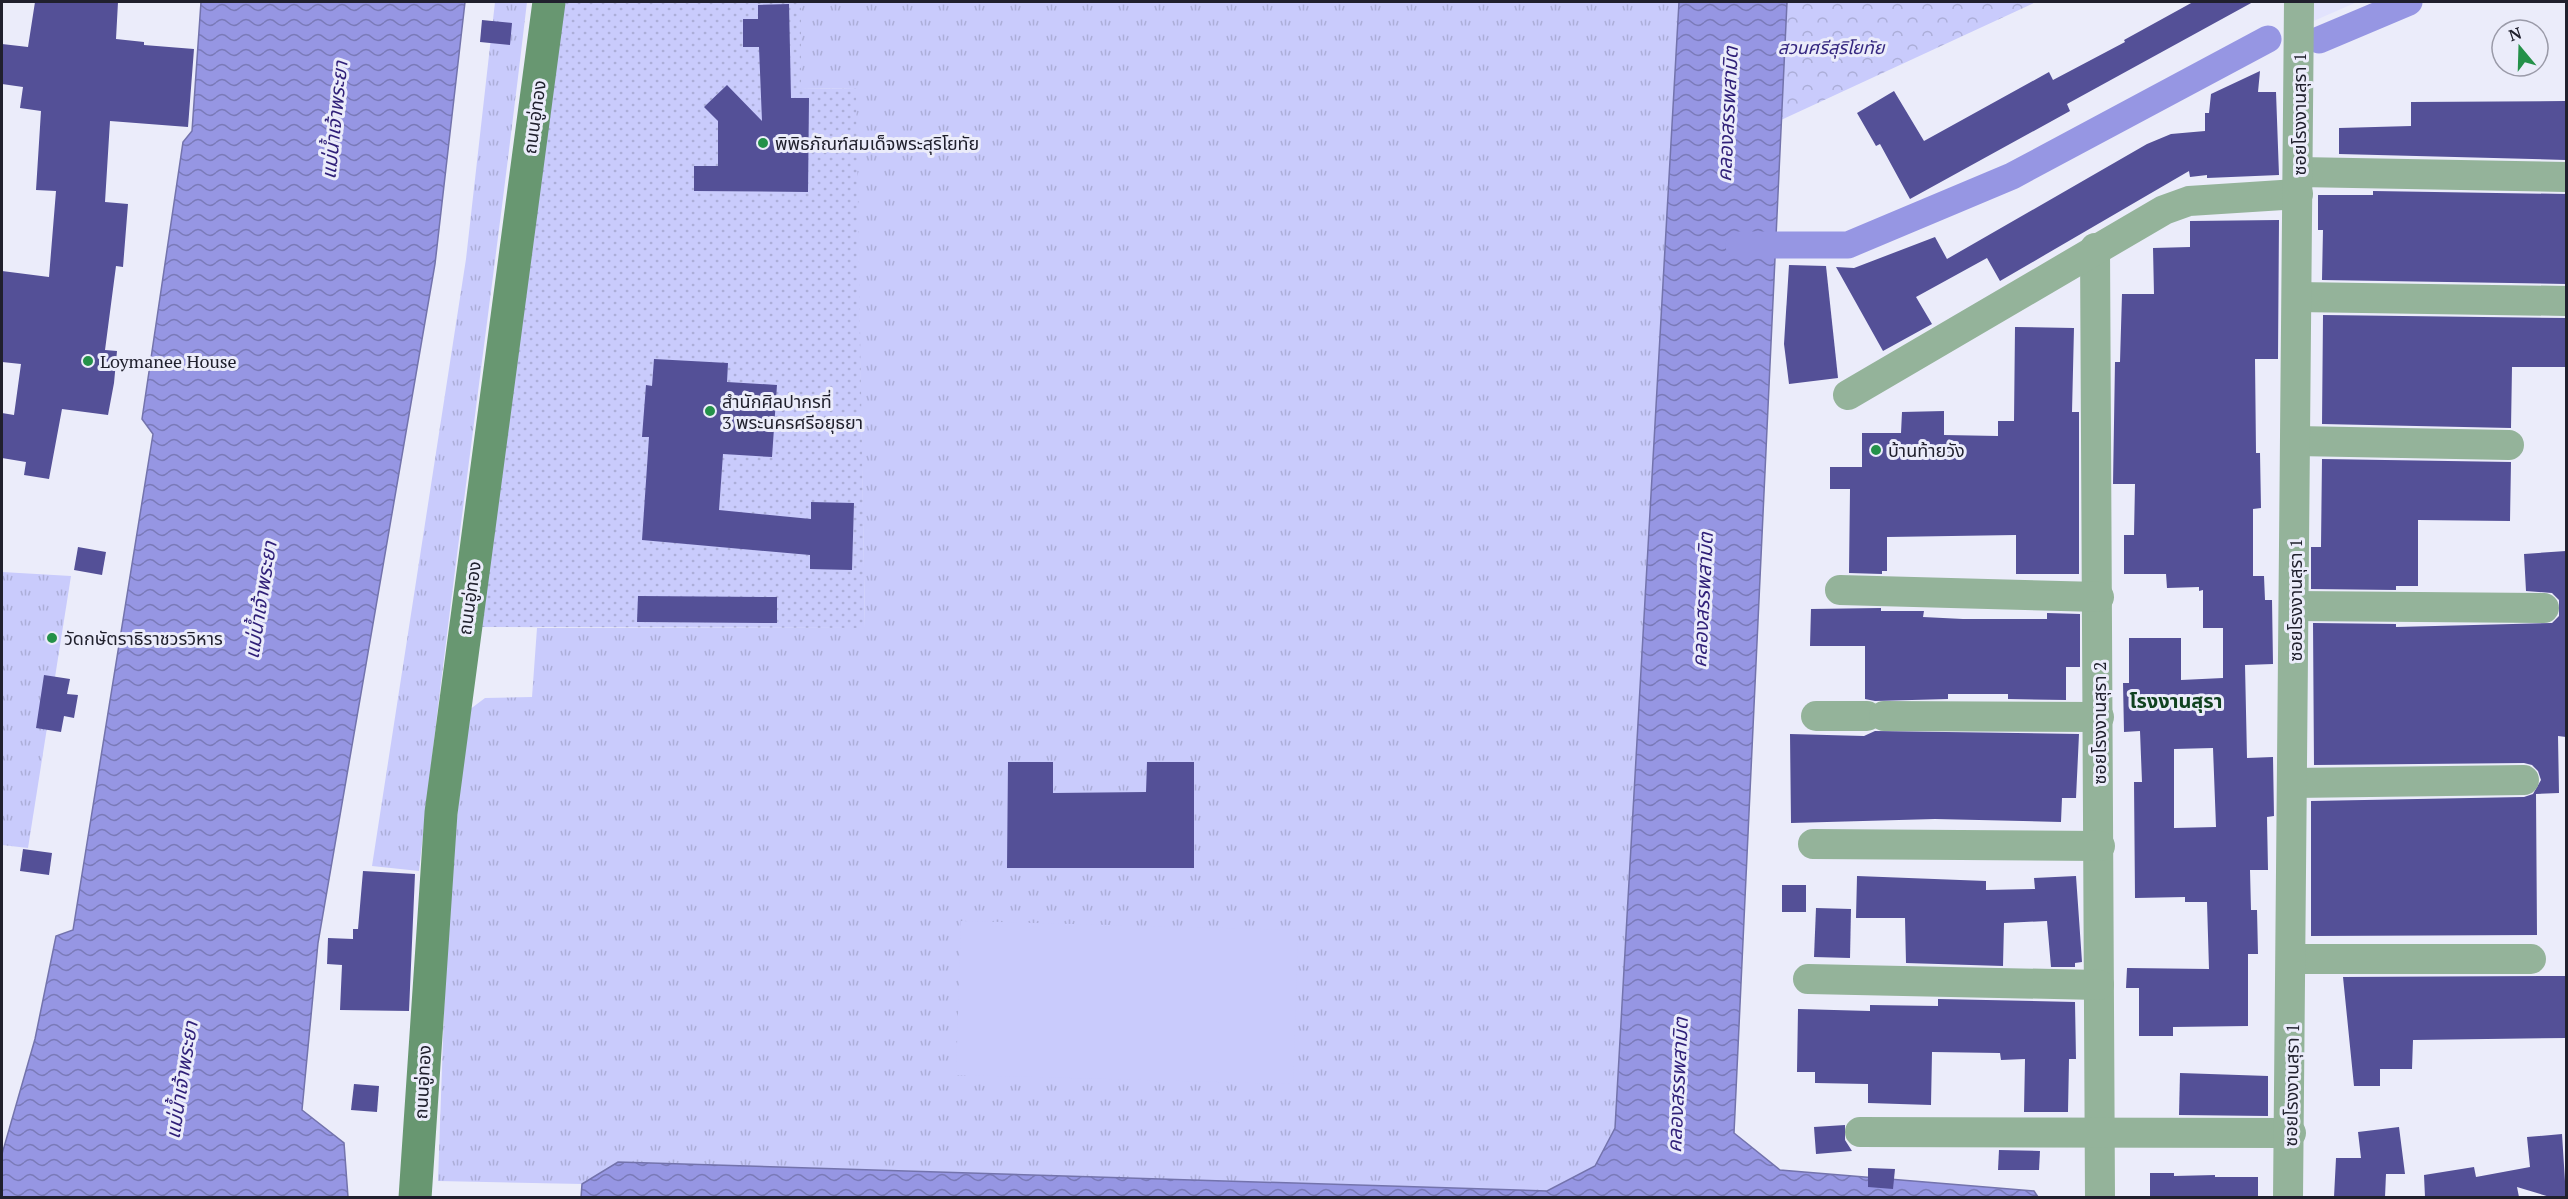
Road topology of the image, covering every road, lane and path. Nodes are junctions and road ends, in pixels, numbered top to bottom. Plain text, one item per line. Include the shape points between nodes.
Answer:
1 (549, 2) edge
2 (2299, 2) edge
3 (2566, 177) edge
4 (2299, 183) junction
5 (2095, 248) junction
6 (2298, 297) junction
7 (2566, 301) edge
8 (1848, 395) dead end
9 (2296, 441) junction
10 (2509, 445) dead end
11 (1840, 590) dead end
12 (2099, 597) junction
13 (2295, 606) junction
14 (2544, 608) dead end
15 (1816, 716) dead end
16 (2099, 717) junction
17 (2524, 780) dead end
18 (2293, 783) junction
19 (1813, 844) dead end
20 (2100, 846) junction
21 (2292, 959) junction
22 (2531, 959) dead end
23 (1808, 979) dead end
24 (2099, 985) junction
25 (1860, 1132) dead end
26 (2100, 1132) junction
27 (2290, 1133) junction
28 (415, 1197) edge
29 (2100, 1197) edge
30 (2288, 1197) edge

1 - 28 main road, ถนนอู่ทอง via 441,813
2 - 4 street, ซอยโรงงานสุรา 1
3 - 4 street
4 - 5 street via 2189,201 2164,210
4 - 6 street, ซอยโรงงานสุรา 1
5 - 8 street
5 - 12 street, ซอยโรงงานสุรา 2
6 - 7 street
6 - 9 street, ซอยโรงงานสุรา 1
9 - 10 street
9 - 13 street, ซอยโรงงานสุรา 1
11 - 12 street
12 - 16 street, ซอยโรงงานสุรา 2
13 - 14 street
13 - 18 street, ซอยโรงงานสุรา 1
15 - 16 street
16 - 20 street, ซอยโรงงานสุรา 2
17 - 18 street
18 - 21 street, ซอยโรงงานสุรา 1
19 - 20 street
20 - 24 street, ซอยโรงงานสุรา 2
21 - 22 street
21 - 27 street, ซอยโรงงานสุรา 1
23 - 24 street
24 - 26 street, ซอยโรงงานสุรา 2
25 - 26 street
26 - 27 street
26 - 29 street, ซอยโรงงานสุรา 2
27 - 30 street, ซอยโรงงานสุรา 1

